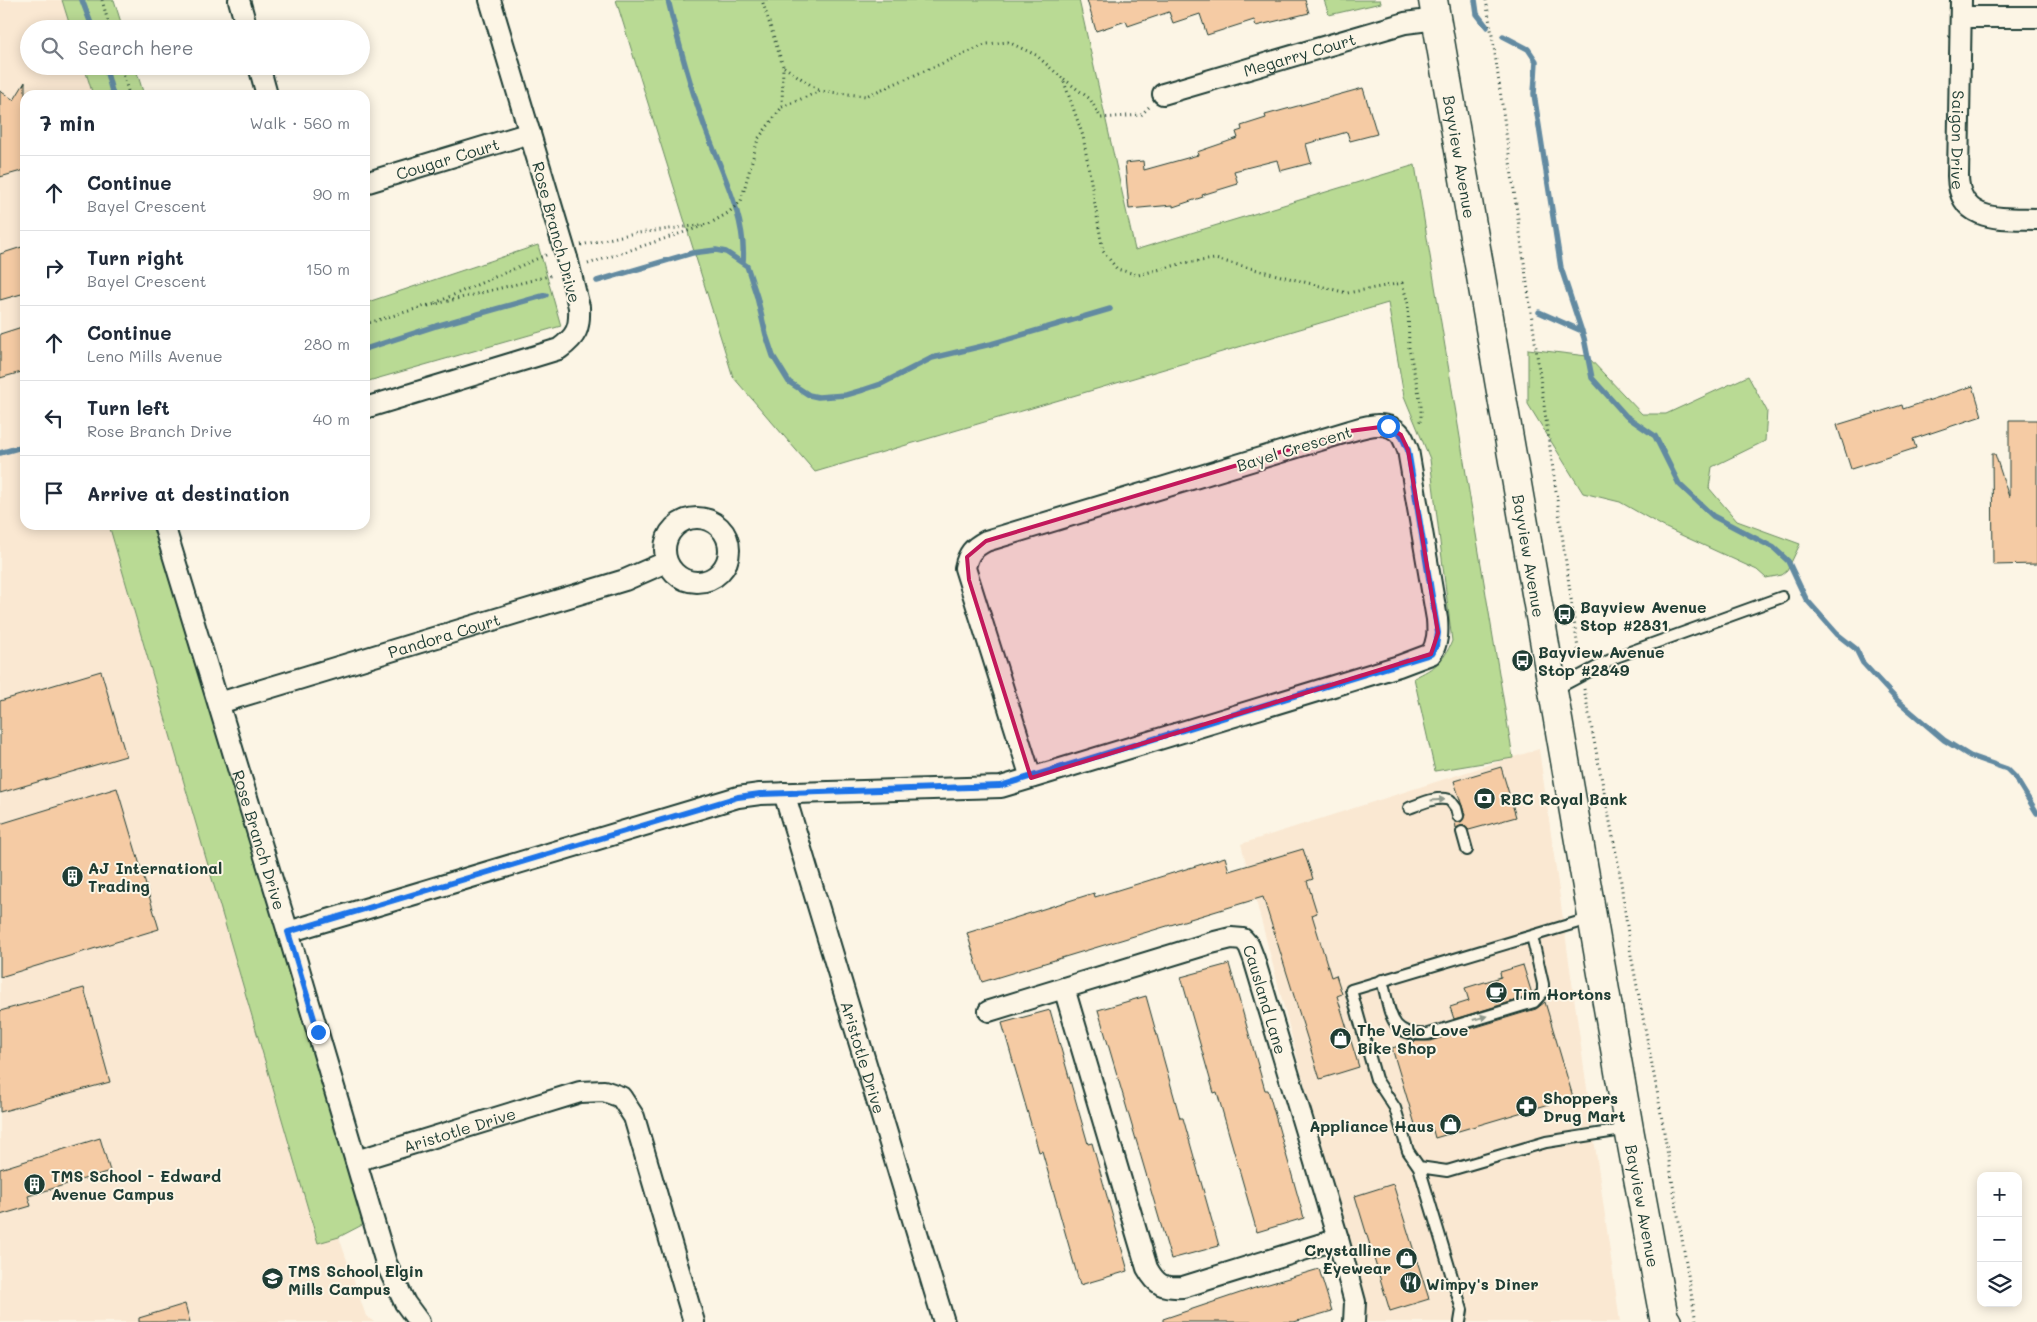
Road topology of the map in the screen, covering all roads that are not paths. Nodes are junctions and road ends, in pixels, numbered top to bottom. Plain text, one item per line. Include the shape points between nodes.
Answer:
1 (239, 0) edge
2 (490, 0) edge
3 (1961, 8) edge
4 (1435, 9) edge
5 (2037, 17) edge
6 (245, 20) edge
7 (261, 75) edge
8 (265, 90) edge
9 (1163, 94) road end
10 (530, 133) junction
11 (370, 181) edge
12 (2037, 220) edge
13 (370, 406) edge
14 (166, 530) edge
15 (666, 562) dead end
16 (1782, 596) dead end
17 (1554, 690) junction
18 (219, 703) junction
19 (1030, 778) junction
20 (784, 793) junction
21 (1409, 808) dead end
22 (1458, 816) dead end
23 (1462, 832) dead end
24 (1467, 850) dead end
25 (1593, 918) junction
26 (288, 932) junction
27 (1532, 936) junction
28 (1382, 980) junction
29 (1064, 988) junction
30 (990, 1011) dead end
31 (1629, 1129) junction
32 (356, 1161) junction
33 (1419, 1167) junction
34 (1338, 1239) junction
35 (1664, 1321) edge
36 (419, 1322) edge
37 (694, 1322) edge
38 (944, 1322) edge
39 (1354, 1322) edge
40 (1460, 1322) edge

1 - 6 street
2 - 10 street, Rose Branch Drive
3 - 5 street
3 - 12 street, Saigon Drive via 1958,176 1961,193 1970,207 1985,216
4 - 9 street, Megarry Court via 1405,23
4 - 17 main road, Bayview Avenue
7 - 8 street
10 - 11 street, Cougar Court
10 - 13 street, Rose Branch Drive, bridge via 568,259 579,307 577,332 559,349
14 - 18 street, Rose Branch Drive
15 - 18 street, Pandora Court via 625,580
16 - 17 lane via 1616,657
17 - 25 main road, Bayview Avenue
18 - 26 street, Rose Branch Drive
19 - 19 street, Bayel Crescent via 1431,654 1436,646 1437,618 1408,450 1401,435 1388,426 1372,425 986,541 973,548 965,568
19 - 20 street via 1000,786 971,788
20 - 26 street via 719,802
20 - 38 street, Aristotle Drive
21 -> 22 lane via 1443,798 1450,800
23 - 24 lane
25 - 27 lane
25 - 31 main road, Bayview Avenue
26 - 32 street, Rose Branch Drive
27 - 28 lane
28 -> 27 lane via 1395,1024 1404,1032 1428,1034 1534,1002 1543,992
28 - 33 lane via 1351,990 1376,1078 1395,1108 1408,1151
29 - 30 street, Causland Lane
29 - 34 street via 1147,1268 1154,1280 1162,1286 1183,1287
29 - 34 street, Causland Lane via 1231,938 1243,939 1254,959
31 - 33 lane via 1546,1142 1447,1171
31 - 35 main road, Bayview Avenue
32 - 36 street, Rose Branch Drive via 386,1263 405,1303
32 - 37 street, Aristotle Drive via 580,1092 604,1091 621,1097 634,1117
33 - 40 lane via 1462,1310
34 - 39 street, Causland Lane via 1354,1302

